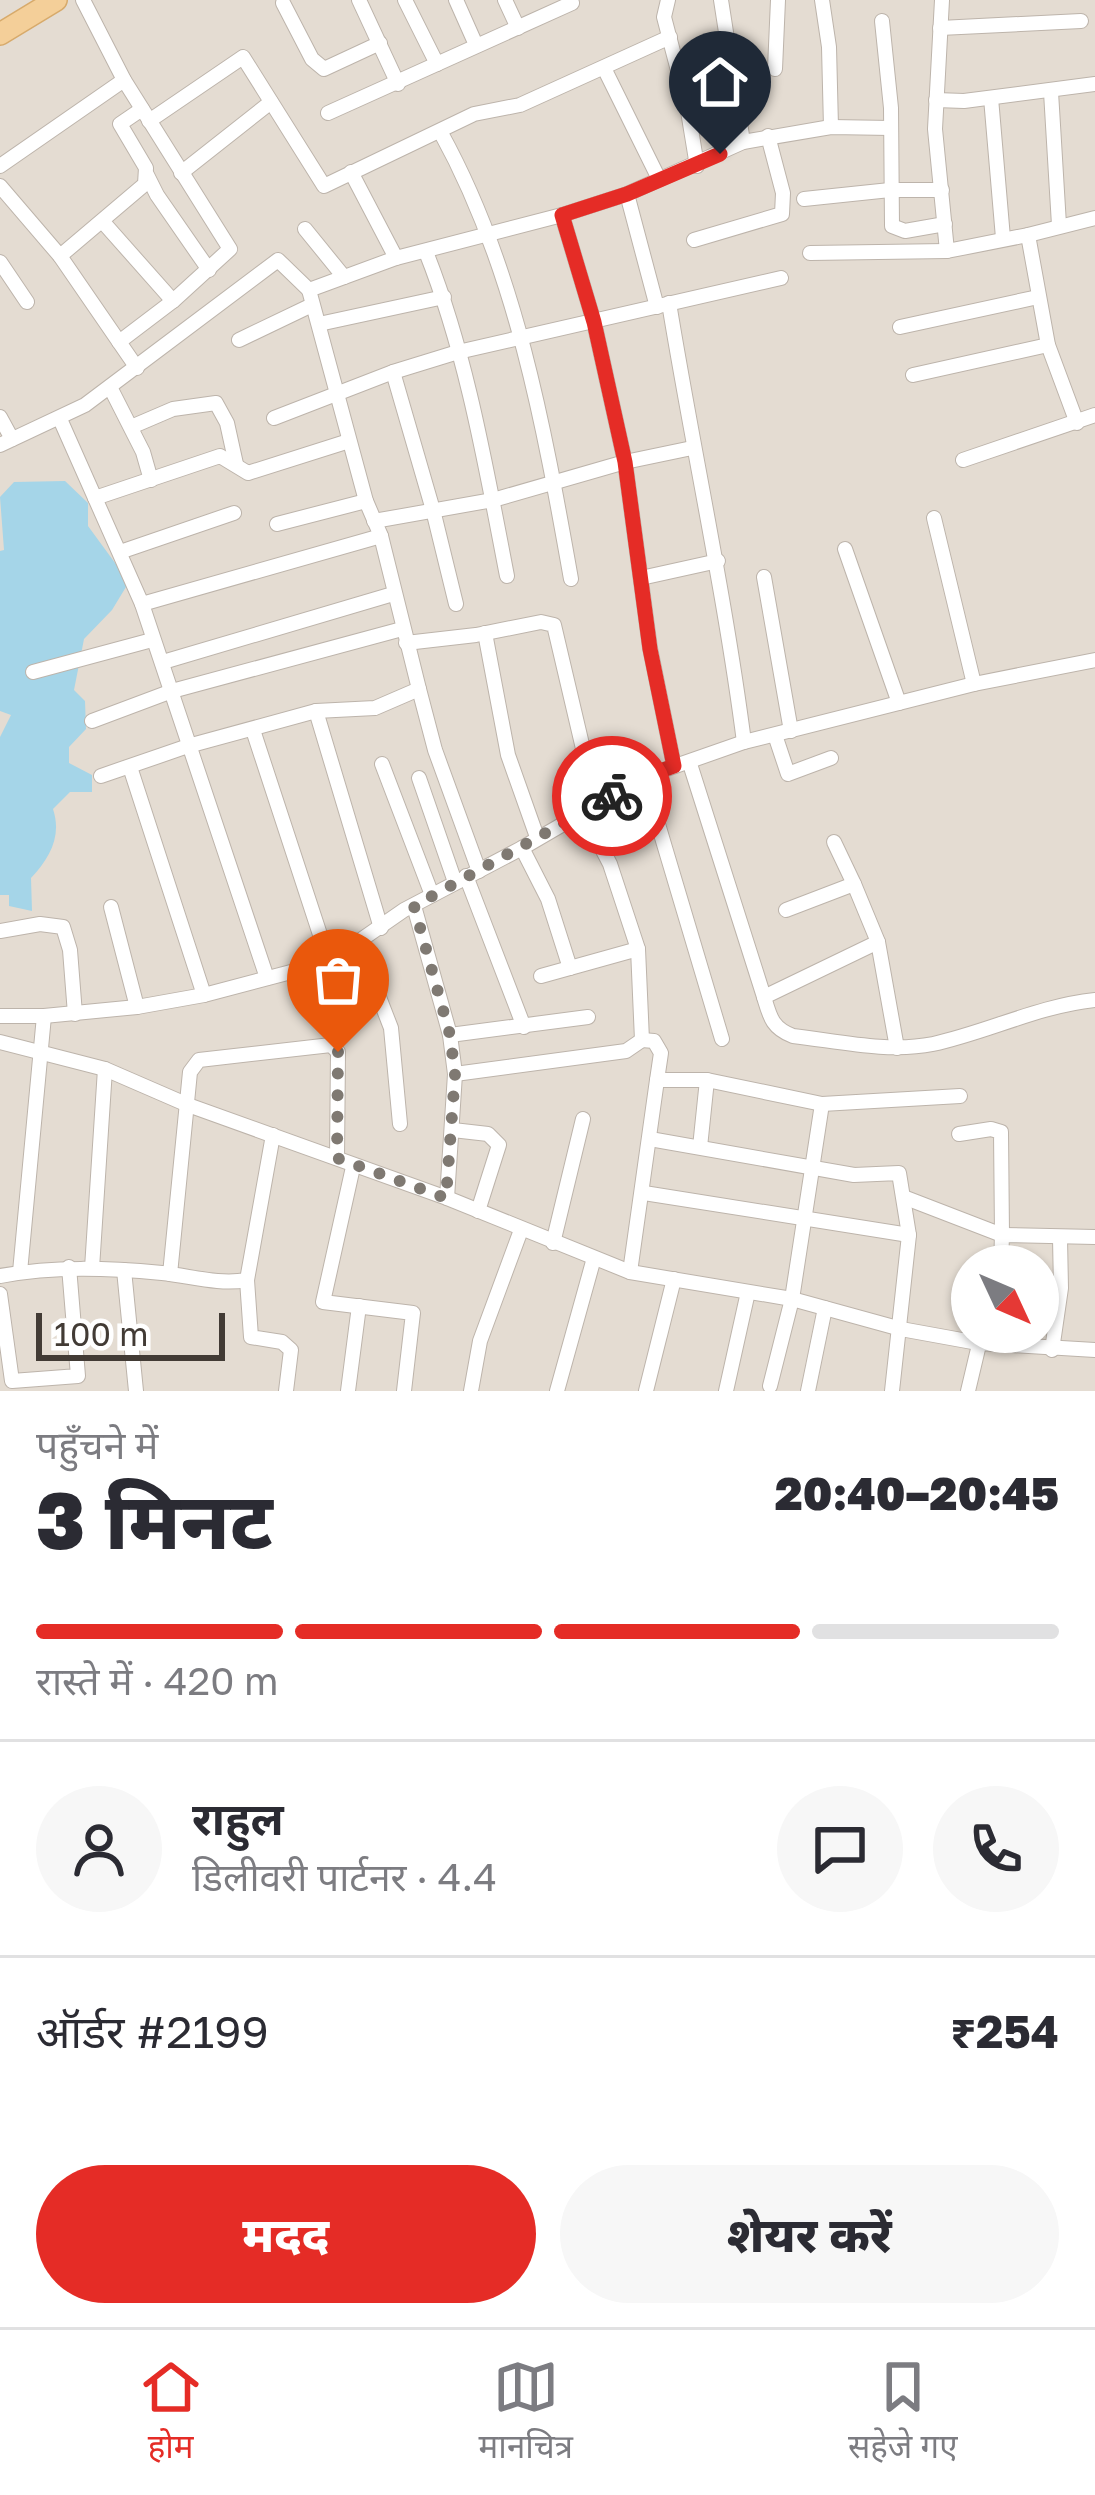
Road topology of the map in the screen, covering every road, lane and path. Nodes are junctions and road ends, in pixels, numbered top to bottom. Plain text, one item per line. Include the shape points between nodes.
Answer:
1 (56, 0) edge
2 (83, 0) edge
3 (359, 0) edge
4 (405, 0) edge
5 (456, 0) edge
6 (505, 0) edge
7 (668, 0) edge
8 (721, 0) edge
9 (778, 0) edge
10 (822, 0) edge
11 (942, 0) edge
12 (574, 1) edge
13 (283, 3) dead end
14 (882, 21) dead end
15 (1081, 21) dead end
16 (518, 28) junction
17 (940, 28) junction
18 (0, 34) edge
19 (670, 37) junction
20 (380, 43) junction
21 (476, 45) junction
22 (437, 64) junction
23 (604, 68) junction
24 (775, 69) dead end
25 (124, 80) junction
26 (398, 84) junction
27 (1095, 84) edge
28 (1051, 92) junction
29 (991, 98) junction
30 (936, 100) junction
31 (271, 102) junction
32 (328, 113) dead end
33 (146, 115) junction
34 (831, 127) junction
35 (891, 128) junction
36 (441, 133) junction
37 (768, 136) junction
38 (743, 142) junction
39 (0, 166) edge
40 (697, 166) junction
41 (351, 172) junction
42 (181, 173) junction
43 (147, 175) junction
44 (659, 179) junction
45 (0, 186) edge
46 (890, 190) junction
47 (942, 190) junction
48 (627, 194) junction
49 (805, 199) dead end
50 (562, 215) junction
51 (1095, 218) edge
52 (103, 222) junction
53 (945, 224) junction
54 (1059, 225) junction
55 (305, 229) dead end
56 (486, 233) junction
57 (1028, 235) junction
58 (1003, 238) junction
59 (694, 240) dead end
60 (947, 251) junction
61 (426, 252) junction
62 (811, 254) dead end
63 (60, 256) junction
64 (396, 258) junction
65 (0, 262) edge
66 (209, 270) junction
67 (344, 277) junction
68 (781, 278) dead end
69 (444, 297) junction
70 (1038, 297) junction
71 (310, 298) junction
72 (173, 301) junction
73 (27, 302) dead end
74 (663, 305) junction
75 (594, 322) junction
76 (320, 324) junction
77 (900, 327) dead end
78 (522, 338) junction
79 (239, 340) dead end
80 (119, 342) junction
81 (1048, 345) junction
82 (458, 352) junction
83 (136, 368) junction
84 (393, 372) junction
85 (913, 375) dead end
86 (110, 387) junction
87 (336, 394) junction
88 (1095, 415) edge
89 (0, 417) edge
90 (61, 418) junction
91 (274, 418) dead end
92 (1077, 423) junction
93 (131, 427) junction
94 (349, 441) junction
95 (6, 442) edge
96 (692, 448) junction
97 (963, 460) dead end
98 (625, 462) junction
99 (236, 464) junction
100 (152, 480) junction
101 (554, 482) junction
102 (95, 498) junction
103 (493, 500) junction
104 (366, 501) junction
105 (434, 510) junction
106 (234, 513) dead end
107 (934, 518) dead end
108 (374, 521) junction
109 (277, 524) dead end
110 (381, 536) junction
111 (845, 549) dead end
112 (120, 552) junction
113 (718, 561) junction
114 (507, 576) dead end
115 (764, 577) dead end
116 (641, 578) junction
117 (571, 579) dead end
118 (393, 593) junction
119 (142, 604) junction
120 (456, 604) dead end
121 (485, 633) junction
122 (404, 636) junction
123 (152, 640) junction
124 (1095, 660) edge
125 (163, 662) junction
126 (33, 672) dead end
127 (974, 684) junction
128 (418, 689) junction
129 (172, 691) junction
130 (899, 703) junction
131 (316, 711) junction
132 (92, 721) dead end
133 (253, 730) junction
134 (783, 733) junction
135 (744, 742) junction
136 (188, 746) junction
137 (831, 758) dead end
138 (382, 764) dead end
139 (682, 765) junction
140 (130, 767) junction
141 (101, 776) dead end
142 (644, 777) junction
143 (419, 778) dead end
144 (590, 808) junction
145 (537, 837) junction
146 (834, 842) dead end
147 (522, 848) junction
148 (467, 876) junction
149 (854, 884) junction
150 (432, 895) junction
151 (414, 906) junction
152 (111, 908) dead end
153 (786, 910) dead end
154 (381, 928) junction
155 (0, 932) edge
156 (878, 942) junction
157 (358, 943) junction
158 (638, 949) junction
159 (329, 962) junction
160 (570, 968) junction
161 (541, 976) dead end
162 (267, 978) junction
163 (204, 995) junction
164 (764, 997) junction
165 (1095, 1000) edge
166 (136, 1007) junction
167 (75, 1014) junction
168 (0, 1016) edge
169 (44, 1016) junction
170 (588, 1018) dead end
171 (524, 1027) junction
172 (450, 1035) junction
173 (722, 1039) dead end
174 (642, 1040) junction
175 (0, 1042) edge
176 (897, 1048) junction
177 (39, 1053) junction
178 (105, 1069) junction
179 (455, 1074) junction
180 (658, 1080) junction
181 (707, 1080) junction
182 (960, 1096) dead end
183 (822, 1104) junction
184 (188, 1105) junction
185 (583, 1119) dead end
186 (400, 1124) dead end
187 (453, 1130) junction
188 (959, 1134) dead end
189 (273, 1135) junction
190 (650, 1138) junction
191 (700, 1147) junction
192 (337, 1158) junction
193 (353, 1166) junction
194 (811, 1168) junction
195 (644, 1193) junction
196 (446, 1198) junction
197 (906, 1198) junction
198 (478, 1211) junction
199 (805, 1219) junction
200 (521, 1230) junction
201 (909, 1235) junction
202 (1002, 1235) junction
203 (1095, 1237) edge
204 (1060, 1238) junction
205 (553, 1243) junction
206 (1001, 1245) edge
207 (594, 1258) junction
208 (69, 1268) junction
209 (92, 1268) junction
210 (124, 1270) junction
211 (20, 1272) junction
212 (630, 1272) junction
213 (170, 1274) junction
214 (0, 1276) edge
215 (674, 1279) junction
216 (247, 1280) junction
217 (748, 1292) junction
218 (0, 1294) edge
219 (792, 1299) junction
220 (1059, 1302) edge
221 (359, 1306) junction
222 (825, 1308) junction
223 (901, 1329) junction
224 (951, 1334) edge
225 (1059, 1350) edge
226 (1095, 1350) edge
227 (976, 1353) edge
228 (770, 1387) dead end
229 (136, 1391) edge
230 (286, 1391) edge
231 (348, 1391) edge
232 (404, 1391) edge
233 (471, 1391) edge
234 (557, 1391) edge
235 (646, 1391) edge
236 (726, 1391) edge
237 (808, 1391) edge
238 (892, 1391) edge
239 (968, 1391) edge

1 - 18 main road
2 - 25 street
3 - 20 street
4 - 22 street
5 - 21 street
6 - 16 street
7 - 19 street
8 - 38 street
9 - 24 street
10 - 34 street
11 - 17 street
12 - 16 street
13 - 20 street via 324,70
14 - 35 street
15 - 17 street
16 - 21 street
17 - 30 street
19 - 23 street
19 - 40 street
20 - 26 street
21 - 22 street
22 - 26 street
23 - 36 street
23 - 44 street
25 - 33 street
25 - 39 street
26 - 32 street
27 - 28 street
28 - 29 street
28 - 54 street
29 - 30 street
29 - 58 street
30 - 47 street
31 - 33 street via 243,58
31 - 41 street via 324,186
31 - 42 street
33 - 42 street
33 - 43 street via 120,124
34 - 35 street
34 - 37 street
35 - 46 street
36 - 41 street
36 - 56 street
37 - 38 street
37 - 59 street via 782,214
38 - 40 street
40 - 44 street
41 - 64 street
42 - 66 street via 230,249
43 - 52 street
43 - 66 street
44 - 48 street
45 - 63 street
46 - 47 street
46 - 49 street
46 - 53 street via 897,230
47 - 53 street
48 - 50 street
48 - 74 street
50 - 56 street
50 - 75 street
51 - 54 street
52 - 63 street
52 - 72 street
53 - 60 street
54 - 57 street
55 - 67 street
56 - 61 street
56 - 78 street
57 - 58 street
57 - 70 street
58 - 60 street
60 - 62 street
61 - 64 street
61 - 69 street
63 - 80 street
64 - 67 street
65 - 73 street
66 - 72 street
67 - 71 street
68 - 74 street
69 - 76 street
69 - 82 street
70 - 77 street
70 - 81 street
71 - 76 street
71 - 79 street
71 - 83 street via 278,260
72 - 80 street
74 - 75 street
74 - 96 street
75 - 78 street
75 - 98 street
76 - 87 street
78 - 82 street
78 - 101 street
80 - 83 street
81 - 85 street
81 - 92 street
82 - 84 street
82 - 103 street
83 - 86 street
84 - 87 street
84 - 105 street
86 - 90 street
86 - 93 street
87 - 91 street
87 - 94 street
88 - 92 street
89 - 95 street
90 - 95 street
90 - 102 street
92 - 97 street
93 - 99 street via 216,403
93 - 100 street
94 - 99 street via 248,473
94 - 104 street
96 - 98 street
96 - 113 street
98 - 101 street
98 - 116 street
99 - 100 street via 220,456
100 - 102 street
101 - 103 street
101 - 117 street
102 - 112 street
103 - 105 street
103 - 114 street
104 - 108 street
104 - 109 street
105 - 108 street
105 - 120 street
106 - 112 street
107 - 127 street
108 - 110 street
110 - 118 street
110 - 119 street
111 - 130 street
112 - 119 street
113 - 116 street
113 - 135 street
115 - 134 street
116 - 139 street via 650,649
118 - 122 street
118 - 125 street
119 - 123 street
121 - 122 street
121 - 144 street via 554,626
121 - 145 street via 508,755
122 - 128 street
122 - 129 street
123 - 125 street
123 - 126 street
124 - 127 street
125 - 129 street
127 - 130 street
128 - 131 street via 375,708
128 - 148 street
129 - 132 street
129 - 136 street
130 - 134 street
131 - 133 street
131 - 154 street
133 - 136 street
133 - 159 street
134 - 135 street
134 - 137 street via 788,774
135 - 139 street
136 - 140 street
136 - 162 street
138 - 150 street
139 - 142 street
139 - 164 street
140 - 141 street
140 - 163 street
142 - 144 street
142 - 173 street
143 - 148 street
144 - 145 street
144 - 158 street
145 - 147 street
146 - 149 street
147 - 148 street
147 - 160 street
148 - 150 street
148 - 171 street
149 - 153 street
149 - 156 street
150 - 151 street
151 - 154 street
151 - 172 street
152 - 166 street
154 - 157 street
155 - 167 street via 63,927
156 - 164 street
156 - 176 street
157 - 159 street
157 - 186 street via 391,1028
158 - 160 street
158 - 174 street
159 - 162 street
160 - 161 street
162 - 163 street
163 - 166 street
164 - 176 street via 773,1026 793,1036
165 - 176 street
166 - 167 street
167 - 169 street
168 - 169 street
169 - 177 street
170 - 171 street
171 - 172 street
172 - 179 street
174 - 179 street via 626,1051
174 - 180 street via 661,1053
175 - 177 street
177 - 178 street
177 - 211 street
178 - 184 street
178 - 209 street
179 - 187 street
180 - 181 street
180 - 190 street
181 - 183 street
181 - 191 street
182 - 183 street
183 - 194 street
184 - 189 street
184 - 192 street via 190,1072 200,1060 331,1045 338,1052
184 - 213 street
185 - 205 street
187 - 196 street
187 - 198 street via 488,1134 499,1144
188 - 202 street via 1001,1132
189 - 192 street
189 - 216 street
190 - 191 street
190 - 195 street
191 - 194 street
192 - 193 street
193 - 196 street
193 - 221 street via 323,1302
194 - 197 street via 899,1173
194 - 199 street
195 - 199 street
195 - 212 street
196 - 198 street
197 - 201 street
197 - 202 street
198 - 200 street
199 - 201 street
199 - 219 street
200 - 205 street
200 - 233 street via 480,1341
201 - 223 street
202 - 204 street
202 - 206 street
203 - 204 street
204 - 220 street
205 - 207 street
207 - 212 street
207 - 234 street
208 - 209 street
208 - 211 street
208 - 218 street via 77,1376 11,1381
209 - 210 street
210 - 213 street
210 - 229 street
211 - 214 street
212 - 215 street
213 - 216 street
215 - 217 street
215 - 235 street
216 - 230 street via 251,1337 291,1350
217 - 219 street
217 - 236 street
219 - 222 street
219 - 228 street
221 - 231 street
221 - 232 street via 413,1313
222 - 223 street
222 - 237 street
223 - 224 street
223 - 238 street
225 - 226 street
227 - 239 street

